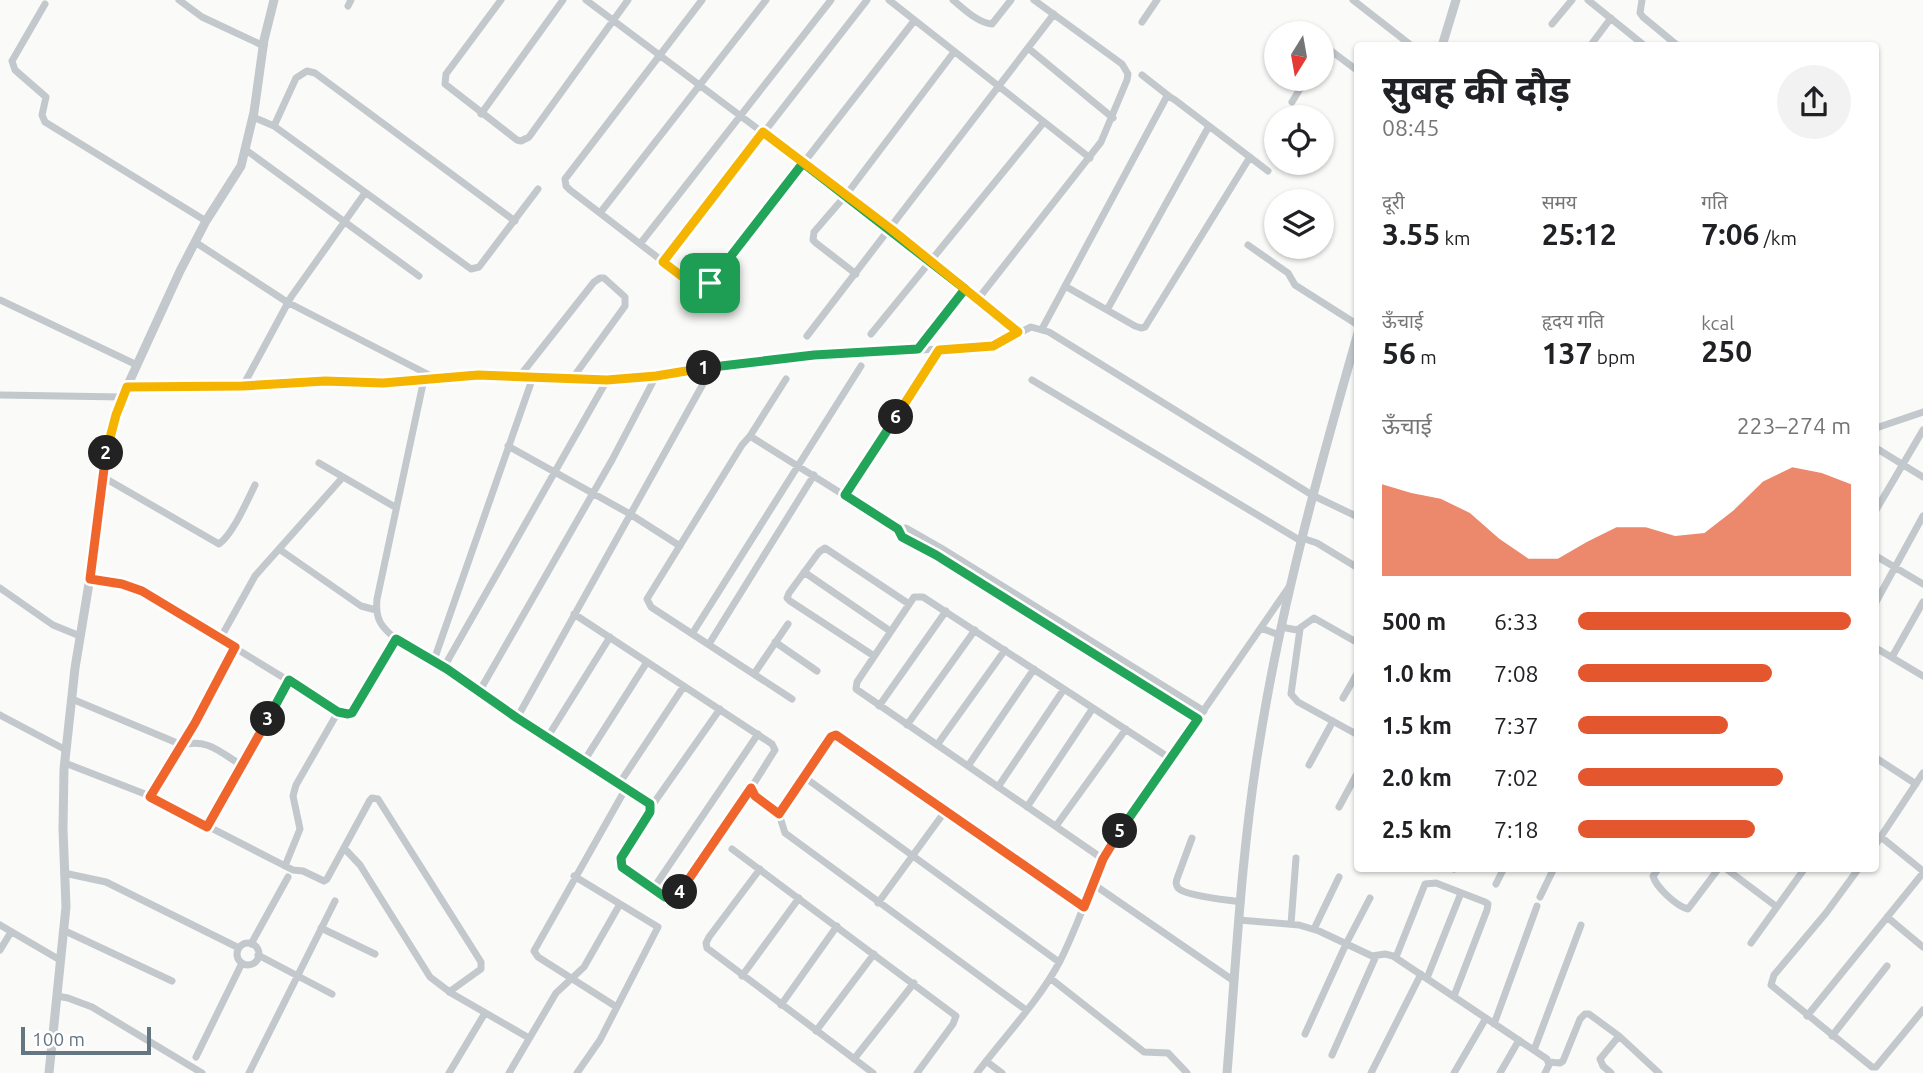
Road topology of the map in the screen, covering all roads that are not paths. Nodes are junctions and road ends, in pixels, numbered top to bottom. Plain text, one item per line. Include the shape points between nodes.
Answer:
1 (179, 0) edge
2 (274, 0) edge
3 (501, 0) edge
4 (563, 0) edge
5 (586, 0) edge
6 (628, 0) edge
7 (702, 0) edge
8 (766, 0) edge
9 (831, 0) edge
10 (867, 0) edge
11 (889, 0) edge
12 (953, 0) edge
13 (1011, 0) edge
14 (1034, 0) edge
15 (1157, 0) edge
16 (1353, 0) edge
17 (1456, 0) edge
18 (1572, 0) edge
19 (1588, 0) edge
20 (1642, 0) edge
21 (45, 4) dead end
22 (1054, 14) junction
23 (1611, 18) junction
24 (613, 20) junction
25 (914, 21) junction
26 (1142, 22) dead end
27 (1552, 24) dead end
28 (1407, 42) edge
29 (1443, 42) edge
30 (1593, 42) edge
31 (1639, 42) edge
32 (1673, 42) edge
33 (264, 46) junction
34 (1028, 48) junction
35 (954, 52) junction
36 (1334, 53) edge
37 (660, 55) junction
38 (1354, 68) edge
39 (1142, 75) dead end
40 (700, 85) junction
41 (1000, 87) junction
42 (1299, 91) edge
43 (1170, 97) junction
44 (1292, 102) dead end
45 (481, 114) junction
46 (740, 116) junction
47 (253, 117) junction
48 (1113, 118) junction
49 (1044, 122) junction
50 (274, 126) junction
51 (1209, 126) junction
52 (763, 132) junction
53 (246, 150) junction
54 (1250, 157) junction
55 (1090, 158) junction
56 (803, 163) junction
57 (1264, 168) edge
58 (538, 189) dead end
59 (365, 193) junction
60 (846, 195) junction
61 (600, 213) junction
62 (206, 221) junction
63 (516, 221) junction
64 (344, 222) junction
65 (891, 229) junction
66 (195, 242) junction
67 (640, 244) junction
68 (1248, 245) dead end
69 (663, 262) junction
70 (931, 262) junction
71 (856, 274) junction
72 (419, 276) dead end
73 (1065, 285) junction
74 (965, 289) junction
75 (978, 299) junction
76 (0, 300) edge
77 (288, 302) junction
78 (1107, 310) junction
79 (1354, 322) edge
80 (1042, 329) junction
81 (1018, 332) junction
82 (871, 334) dead end
83 (807, 336) dead end
84 (1354, 348) edge
85 (918, 349) junction
86 (939, 350) junction
87 (137, 365) junction
88 (713, 366) junction
89 (861, 366) dead end
90 (656, 376) junction
91 (519, 377) junction
92 (533, 377) junction
93 (435, 378) junction
94 (425, 379) junction
95 (572, 379) junction
96 (786, 379) dead end
97 (607, 380) junction
98 (1032, 380) dead end
99 (243, 386) junction
100 (127, 387) junction
101 (0, 395) edge
102 (122, 397) junction
103 (1923, 412) edge
104 (1879, 427) edge
105 (1923, 430) edge
106 (750, 436) junction
107 (508, 446) junction
108 (1879, 450) edge
109 (319, 463) dead end
110 (1902, 465) junction
111 (798, 466) junction
112 (554, 471) junction
113 (814, 475) junction
114 (103, 477) junction
115 (343, 477) junction
116 (1923, 477) edge
117 (255, 485) dead end
118 (593, 494) junction
119 (845, 495) junction
120 (1315, 497) junction
121 (1879, 505) edge
122 (395, 507) junction
123 (630, 514) junction
124 (1354, 515) edge
125 (1923, 516) edge
126 (1307, 540) junction
127 (680, 546) junction
128 (279, 549) junction
129 (1879, 558) edge
130 (1354, 566) edge
131 (1895, 568) junction
132 (804, 572) junction
133 (90, 579) junction
134 (1923, 584) edge
135 (1291, 585) junction
136 (0, 589) edge
137 (1879, 597) edge
138 (1923, 603) edge
139 (909, 604) junction
140 (376, 610) junction
141 (1031, 610) junction
142 (946, 611) junction
143 (574, 614) junction
144 (788, 624) dead end
145 (1261, 628) junction
146 (975, 630) junction
147 (1289, 630) junction
148 (890, 632) junction
149 (692, 634) junction
150 (80, 636) junction
151 (1082, 636) junction
152 (610, 638) junction
153 (220, 639) junction
154 (396, 639) junction
155 (1354, 641) edge
156 (775, 642) junction
157 (1076, 643) junction
158 (709, 644) junction
159 (235, 647) junction
160 (1004, 650) junction
161 (1879, 650) edge
162 (874, 656) junction
163 (1892, 657) junction
164 (434, 660) junction
165 (647, 662) junction
166 (1129, 665) junction
167 (444, 667) junction
168 (1034, 669) junction
169 (817, 671) dead end
170 (1124, 673) junction
171 (754, 674) junction
172 (1923, 676) edge
173 (1354, 679) edge
174 (289, 680) junction
175 (684, 686) junction
176 (1064, 689) junction
177 (480, 692) junction
178 (1343, 698) dead end
179 (72, 699) junction
180 (792, 699) dead end
181 (879, 706) junction
182 (1093, 708) junction
183 (720, 709) junction
184 (1204, 711) junction
185 (338, 712) junction
186 (0, 715) edge
187 (517, 718) junction
188 (1198, 719) junction
189 (1333, 721) junction
190 (907, 725) junction
191 (1125, 729) junction
192 (1354, 733) edge
193 (758, 734) junction
194 (547, 738) junction
195 (182, 745) junction
196 (937, 745) junction
197 (66, 750) junction
198 (1171, 759) junction
199 (583, 761) junction
200 (65, 763) junction
201 (1879, 763) edge
202 (241, 765) junction
203 (1309, 765) dead end
204 (968, 766) junction
205 (1923, 773) edge
206 (1354, 779) edge
207 (802, 780) junction
208 (1916, 784) junction
209 (622, 786) junction
210 (998, 787) junction
211 (751, 788) junction
212 (150, 797) junction
213 (651, 807) junction
214 (1027, 807) junction
215 (1339, 807) dead end
216 (946, 810) junction
217 (779, 814) junction
218 (207, 827) junction
219 (1056, 827) junction
220 (1192, 838) dead end
221 (1879, 841) edge
222 (344, 848) junction
223 (733, 849) dead end
224 (913, 856) junction
225 (1296, 858) dead end
226 (1103, 859) junction
227 (285, 866) junction
228 (760, 869) junction
229 (1502, 872) edge
230 (1552, 872) edge
231 (1656, 872) edge
232 (1716, 872) edge
233 (1730, 872) edge
234 (1802, 872) edge
235 (1855, 872) edge
236 (1923, 872) edge
237 (64, 873) junction
238 (574, 876) junction
239 (288, 877) dead end
240 (1339, 877) dead end
241 (1093, 884) junction
242 (1496, 884) dead end
243 (653, 889) junction
244 (1461, 892) junction
245 (1540, 897) dead end
246 (799, 898) junction
247 (1370, 898) dead end
248 (335, 901) dead end
249 (1241, 902) junction
250 (878, 903) junction
251 (620, 904) junction
252 (1537, 906) dead end
253 (1084, 907) junction
254 (1777, 907) junction
255 (1887, 917) junction
256 (1242, 920) junction
257 (1291, 924) junction
258 (0, 925) edge
259 (1581, 925) dead end
260 (837, 926) junction
261 (321, 928) junction
262 (1314, 929) junction
263 (63, 930) junction
264 (11, 932) junction
265 (1751, 943) dead end
266 (251, 944) junction
267 (1346, 944) junction
268 (1923, 947) edge
269 (239, 948) junction
270 (0, 950) edge
271 (375, 954) dead end
272 (874, 954) junction
273 (258, 956) junction
274 (1376, 957) junction
275 (1396, 957) junction
276 (60, 960) junction
277 (1059, 962) junction
278 (242, 963) junction
279 (1887, 966) dead end
280 (297, 976) junction
281 (742, 976) junction
282 (1424, 976) junction
283 (1050, 978) junction
284 (572, 980) junction
285 (172, 981) dead end
286 (1234, 981) junction
287 (914, 983) junction
288 (449, 992) junction
289 (332, 995) dead end
290 (57, 996) junction
291 (1454, 996) junction
292 (780, 1004) junction
293 (615, 1006) junction
294 (1026, 1010) junction
295 (1923, 1010) edge
296 (485, 1013) junction
297 (1807, 1016) junction
298 (1486, 1018) junction
299 (1494, 1024) junction
300 (816, 1031) junction
301 (1305, 1034) dead end
302 (1619, 1036) junction
303 (1832, 1036) junction
304 (529, 1038) junction
305 (1520, 1040) junction
306 (1534, 1050) junction
307 (1332, 1055) dead end
308 (196, 1057) dead end
309 (854, 1059) junction
310 (986, 1061) junction
311 (1549, 1062) junction
312 (49, 1073) edge
313 (202, 1073) edge
314 (249, 1073) edge
315 (449, 1073) edge
316 (509, 1073) edge
317 (577, 1073) edge
318 (873, 1073) edge
319 (917, 1073) edge
320 (976, 1073) edge
321 (1002, 1073) edge
322 (1187, 1073) edge
323 (1227, 1073) edge
324 (1371, 1073) edge
325 (1454, 1073) edge
326 (1500, 1073) edge
327 (1545, 1073) edge
328 (1611, 1073) edge
329 (1659, 1073) edge

1 - 33 street via 202,17
2 - 33 street
3 - 45 street via 444,80 448,89
4 - 45 street
5 - 24 street
6 - 24 street
7 - 37 street
8 - 40 street
9 - 46 street
10 - 52 street
11 - 25 street
12 - 13 street via 992,24
14 - 22 street
15 - 26 street
16 - 28 street
17 - 29 street
18 - 27 street
19 - 23 street
20 - 32 street via 1640,13
21 - 62 street via 12,61 15,70 46,97 45,122
22 - 34 street
22 - 48 street via 1126,69 1127,80
23 - 30 street
23 - 31 street
24 - 37 street
24 - 45 street via 525,141 516,140
25 - 35 street
25 - 56 street
33 - 47 street
34 - 41 street
34 - 48 street
35 - 41 street
35 - 60 street
36 - 38 street
37 - 40 street
37 - 61 street via 565,179 570,190
39 - 43 street
40 - 46 street
40 - 61 street
41 - 49 street
41 - 65 street
42 - 44 street
43 - 51 street
43 - 73 street via 1163,102
46 - 52 street
46 - 67 street
47 - 50 street
47 - 53 street
48 - 55 street
49 - 55 street
49 - 70 street
50 - 59 street
50 - 63 street via 296,78 307,71 315,73
51 - 54 street
51 - 78 street
52 - 56 street
52 - 69 street
53 - 62 street
53 - 64 street
54 - 57 street
54 - 78 street via 1145,327
55 - 75 street
56 - 60 street
56 - 69 street via 704,288
58 - 63 street
59 - 63 street via 471,269 479,267
59 - 64 street
60 - 65 street
60 - 71 street via 814,232 813,240
61 - 67 street
62 - 66 street
64 - 72 street
64 - 77 street
65 - 70 street
65 - 71 street
66 - 77 street
66 - 87 street
67 - 69 street
68 - 79 street via 1288,273 1295,285
70 - 74 street
70 - 82 street
71 - 83 street
73 - 78 street
73 - 80 street
74 - 75 street
74 - 85 street
75 - 81 street
76 - 87 street
77 - 93 street
77 - 99 street
80 - 81 street
80 - 120 street
81 - 86 street via 993,346
84 - 120 street
85 - 86 street
85 - 88 street
86 - 119 street
87 - 100 street
88 - 90 street
88 - 123 street
89 - 111 street
90 - 97 street
90 - 118 street
91 - 92 street
91 - 93 street
91 - 95 street via 594,282 604,278 625,297 625,306
92 - 95 street
92 - 107 street
93 - 94 street
94 - 99 street
94 - 122 street
95 - 97 street
96 - 106 street
97 - 112 street
98 - 126 street
99 - 100 street
100 - 102 street
101 - 102 street
102 - 114 street via 107,444
103 - 104 street
105 - 110 street
106 - 111 street
106 - 127 street
107 - 112 street
107 - 164 street
108 - 110 street
109 - 115 street
110 - 116 street
110 - 121 street
111 - 113 street
111 - 149 street
112 - 118 street
112 - 167 street
113 - 119 street
113 - 158 street
114 - 117 street via 219,544
114 - 133 street
115 - 122 street
115 - 128 street
118 - 123 street
118 - 177 street
119 - 141 street
120 - 124 street
120 - 126 street
122 - 140 street
123 - 127 street
123 - 143 street
125 - 131 street
126 - 130 street
126 - 135 street
127 - 149 street via 647,599 651,607
128 - 140 street via 361,606
128 - 153 street via 256,576
129 - 131 street
131 - 134 street
131 - 137 street
132 - 139 street via 825,548
132 - 148 street
132 - 162 street via 787,598
133 - 150 street
133 - 153 street via 142,591
135 - 145 street
135 - 147 street
136 - 150 street via 44,620
138 - 163 street
139 - 142 street via 918,595
139 - 148 street
140 - 154 street via 381,626
141 - 151 street
141 - 157 street
142 - 146 street
142 - 181 street
143 - 152 street
143 - 187 street
144 - 156 street
145 - 147 street
145 - 184 street
146 - 160 street
146 - 190 street
147 - 155 street via 1314,618
147 - 189 street via 1291,694
147 - 249 street via 1258,749
148 - 162 street
149 - 158 street
150 - 179 street
151 - 157 street
151 - 166 street
152 - 165 street
152 - 194 street
153 - 159 street
154 - 164 street
154 - 185 street via 352,713
156 - 169 street
156 - 171 street
157 - 170 street
158 - 171 street
159 - 174 street
159 - 195 street
160 - 168 street
160 - 196 street
161 - 163 street
162 - 181 street via 855,686
163 - 172 street
164 - 167 street
165 - 175 street
165 - 199 street
166 - 170 street
166 - 184 street
167 - 177 street
168 - 176 street
168 - 204 street
170 - 188 street
171 - 180 street
173 - 178 street
174 - 185 street
174 - 202 street
175 - 183 street
175 - 209 street
176 - 182 street
176 - 210 street
177 - 187 street
179 - 195 street
179 - 197 street
181 - 190 street
182 - 191 street
182 - 214 street
183 - 193 street
183 - 213 street
184 - 188 street
185 - 227 street via 294,791 300,829
186 - 197 street
187 - 194 street
188 - 198 street
189 - 192 street
189 - 203 street
190 - 196 street
191 - 198 street
191 - 219 street
193 - 211 street via 775,750
193 - 243 street
194 - 199 street
195 - 202 street via 206,744
195 - 212 street
196 - 204 street
197 - 200 street
198 - 226 street
199 - 209 street
200 - 212 street
200 - 237 street
201 - 208 street
202 - 218 street
204 - 210 street
205 - 208 street
206 - 215 street
207 - 216 street via 836,735
207 - 217 street
207 - 224 street via 812,782
208 - 221 street
209 - 213 street
209 - 238 street
210 - 214 street
211 - 217 street
211 - 243 street via 677,896 670,899
212 - 218 street
213 - 243 street via 620,863
214 - 219 street
216 - 224 street
216 - 253 street
217 - 250 street via 791,839
218 - 227 street
219 - 226 street
220 - 249 street via 1176,882 1178,888
221 - 236 street
222 - 227 street via 326,881
222 - 288 street via 360,865 430,977
222 - 288 street via 375,797 481,962 481,969
223 - 228 street
224 - 250 street
224 - 277 street
225 - 257 street
226 - 241 street
228 - 246 street
228 - 281 street via 706,943
229 - 242 street
230 - 245 street
231 - 232 street via 1655,882 1688,909
233 - 254 street
234 - 254 street
235 - 297 street via 1771,980 1775,990
236 - 255 street
237 - 263 street
237 - 269 street via 106,882
238 - 251 street
238 - 284 street via 534,951
239 - 266 street
240 - 262 street
241 - 253 street
241 - 286 street
244 - 275 street via 1425,884
244 - 282 street
244 - 291 street via 1488,907
246 - 260 street
246 - 281 street
247 - 267 street
248 - 261 street
249 - 256 street
250 - 294 street
251 - 284 street
251 - 293 street via 658,927
252 - 299 street
253 - 277 street
254 - 265 street
255 - 268 street
255 - 297 street
256 - 257 street
256 - 286 street
257 - 262 street
258 - 264 street
259 - 306 street
260 - 272 street
260 - 292 street
261 - 271 street
261 - 280 street
262 - 267 street
263 - 276 street
263 - 285 street
264 - 270 street
264 - 276 street
266 - 269 street
266 - 273 street
267 - 274 street
267 - 301 street
269 - 278 street
272 - 287 street
272 - 300 street
273 - 278 street via 252,964
273 - 280 street
274 - 275 street
274 - 307 street
275 - 282 street
276 - 290 street
277 - 283 street
278 - 308 street
279 - 303 street
280 - 289 street
280 - 314 street
281 - 292 street
282 - 291 street
282 - 324 street
283 - 294 street
283 - 322 street via 1144,1052 1168,1054
284 - 293 street
284 - 304 street via 556,993
286 - 323 street
287 - 309 street
287 - 319 street via 956,1016
288 - 296 street
290 - 312 street
290 - 313 street via 92,1007
291 - 298 street
292 - 300 street
293 - 317 street via 600,1040
294 - 310 street
295 - 303 street via 1876,1067
296 - 304 street
296 - 315 street
297 - 303 street
298 - 299 street
298 - 325 street
299 - 305 street
300 - 309 street
302 - 311 street via 1585,1014 1563,1061
302 - 328 street via 1600,1059
302 - 329 street
304 - 316 street
305 - 306 street
305 - 326 street
306 - 311 street
309 - 318 street
310 - 320 street
310 - 321 street
311 - 327 street

